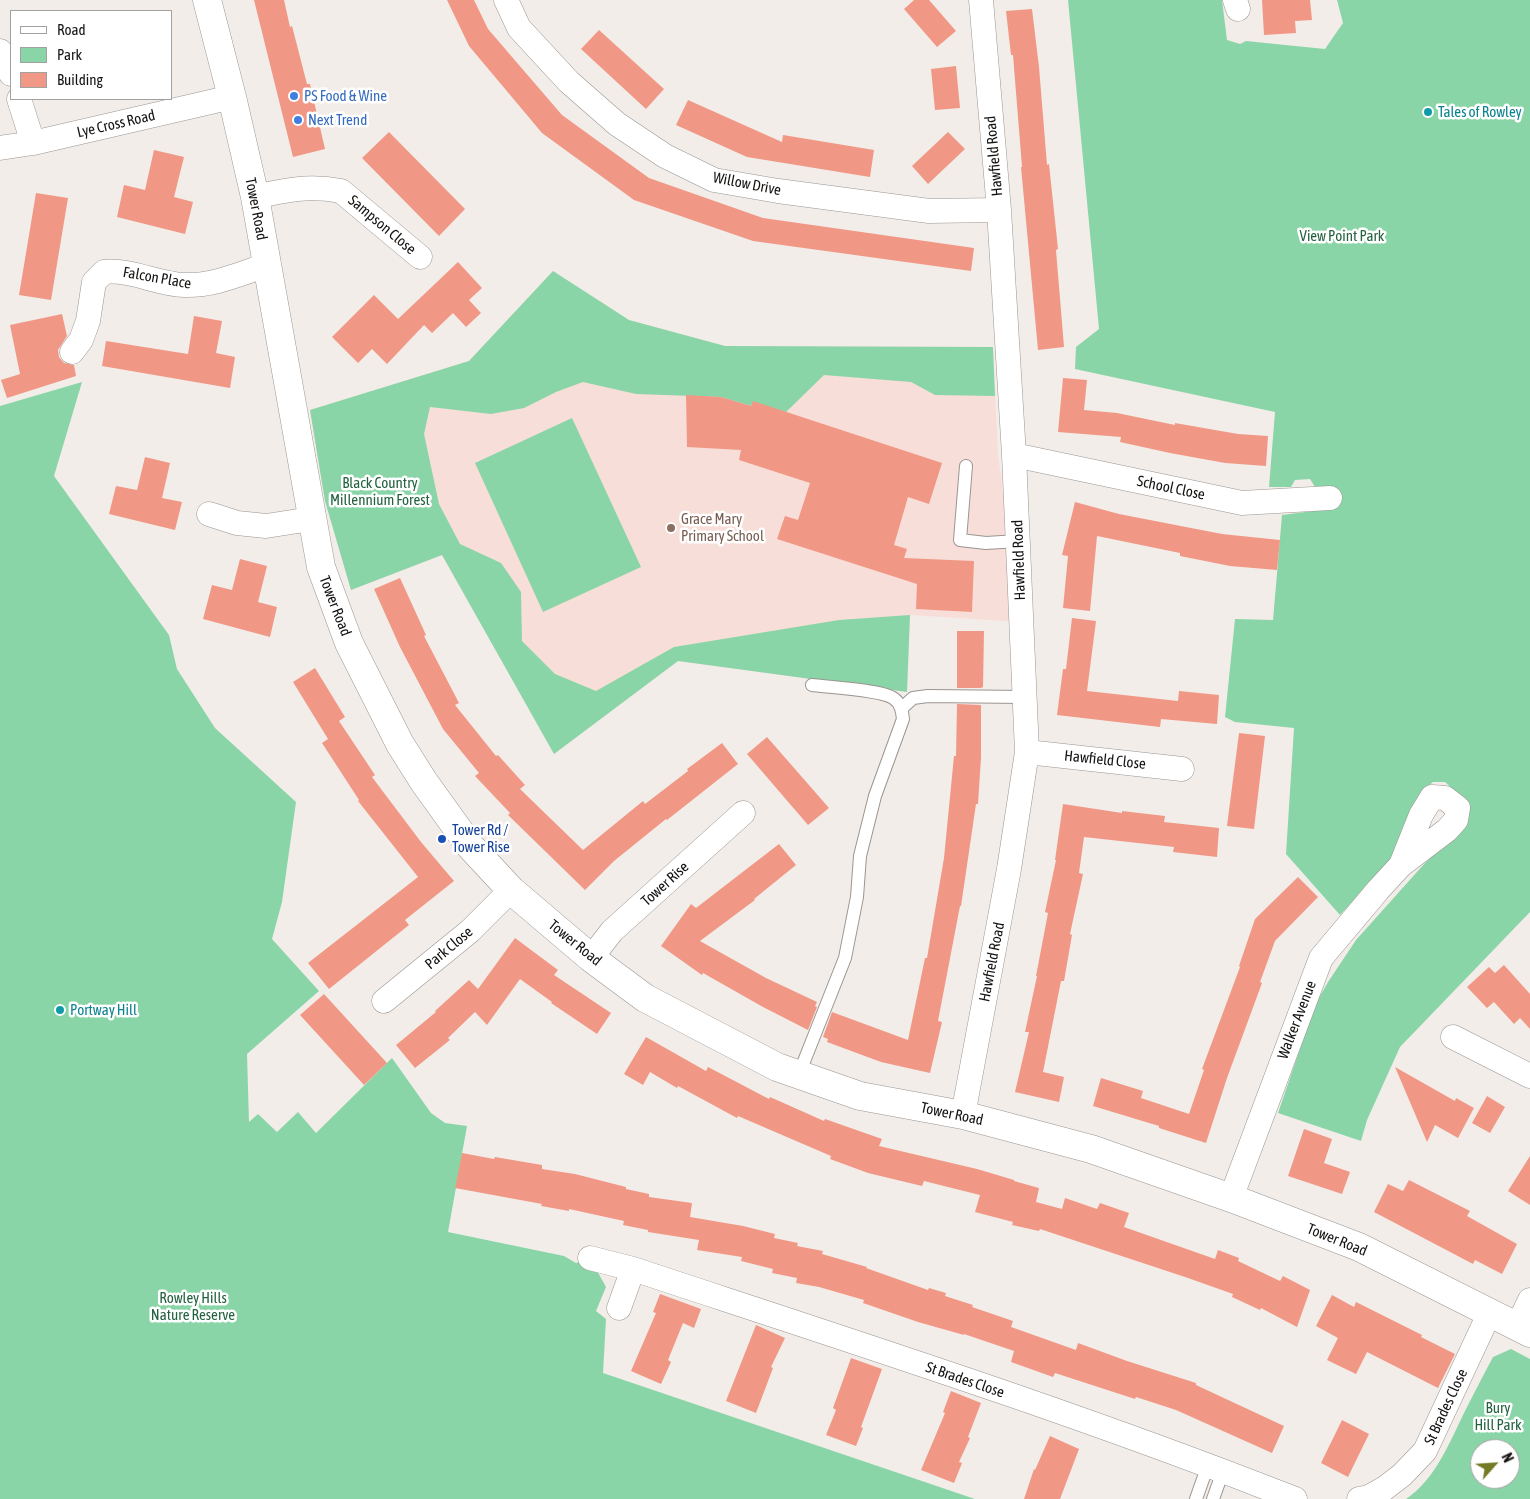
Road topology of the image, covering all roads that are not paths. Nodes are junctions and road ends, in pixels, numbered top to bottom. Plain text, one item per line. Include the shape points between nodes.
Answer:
1 (206, 0) edge
2 (506, 0) edge
3 (980, 0) edge
4 (0, 51) edge
5 (10, 72) edge
6 (232, 97) junction
7 (19, 100) edge
8 (33, 143) junction
9 (0, 148) edge
10 (255, 197) junction
11 (999, 210) junction
12 (420, 256) dead end
13 (267, 265) junction
14 (72, 352) dead end
15 (1014, 455) junction
16 (966, 466) dead end
17 (1330, 498) dead end
18 (209, 514) dead end
19 (311, 519) junction
20 (1018, 541) junction
21 (812, 685) dead end
22 (1025, 698) junction
23 (902, 708) junction
24 (1027, 752) junction
25 (1182, 769) dead end
26 (744, 814) dead end
27 (1401, 865) dead end
28 (511, 890) junction
29 (591, 958) junction
30 (384, 1001) dead end
31 (1454, 1037) dead end
32 (799, 1074) junction
33 (1530, 1076) edge
34 (963, 1115) junction
35 (1231, 1198) junction
36 (590, 1258) dead end
37 (633, 1269) junction
38 (1530, 1300) edge
39 (618, 1308) dead end
40 (1490, 1314) junction
41 (1523, 1330) edge
42 (1215, 1468) junction
43 (1196, 1499) edge
44 (1213, 1499) edge
45 (1295, 1499) edge
46 (1359, 1499) edge

1 - 6 street, Tower Road
2 - 11 street, Willow Drive via 519,28 570,82 617,124 665,156 714,180 929,211
3 - 11 street, Hawfield Road
4 - 5 street
6 - 8 street, Lye Cross Road
6 - 10 street, Tower Road
7 - 8 street
8 - 9 street, Lye Cross Road
10 - 12 street, Sampson Close via 296,188 341,191
10 - 13 street, Tower Road
11 - 15 street, Hawfield Road
13 - 14 street, Falcon Place via 210,284 183,285 117,271 104,272 94,282 88,321
13 - 19 street, Tower Road
15 - 17 street, School Close via 1242,503
15 - 20 street, Hawfield Road
16 - 20 lane via 960,540 986,543
18 - 19 street via 237,523 266,526
19 - 28 street, Tower Road via 321,567 349,643 400,744 470,846
20 - 22 street, Hawfield Road
21 - 23 lane via 879,693 893,698
22 - 23 lane via 928,696 913,698
22 - 24 street, Hawfield Road
23 - 32 lane via 903,719 875,796 860,856 857,897 845,958
24 - 25 street, Hawfield Close
24 - 34 street, Hawfield Road via 1009,869
26 - 29 street, Tower Rise via 612,931
27 - 35 street, Walker Avenue via 1322,958
28 - 29 street, Tower Road
28 - 30 street, Park Close via 470,931
29 - 32 street, Tower Road via 645,998 777,1067
31 - 33 street
32 - 34 street, Tower Road via 860,1096
34 - 35 street, Tower Road via 1091,1149
35 - 40 street, Tower Road via 1358,1247
36 - 37 street, St Brades Close
37 - 39 street
37 - 42 street, St Brades Close via 942,1371
38 - 41 street
40 - 41 street, Tower Road
40 - 46 street, St Brades Close via 1425,1450 1385,1488
42 - 43 lane
42 - 44 lane
42 - 45 street, St Brades Close

